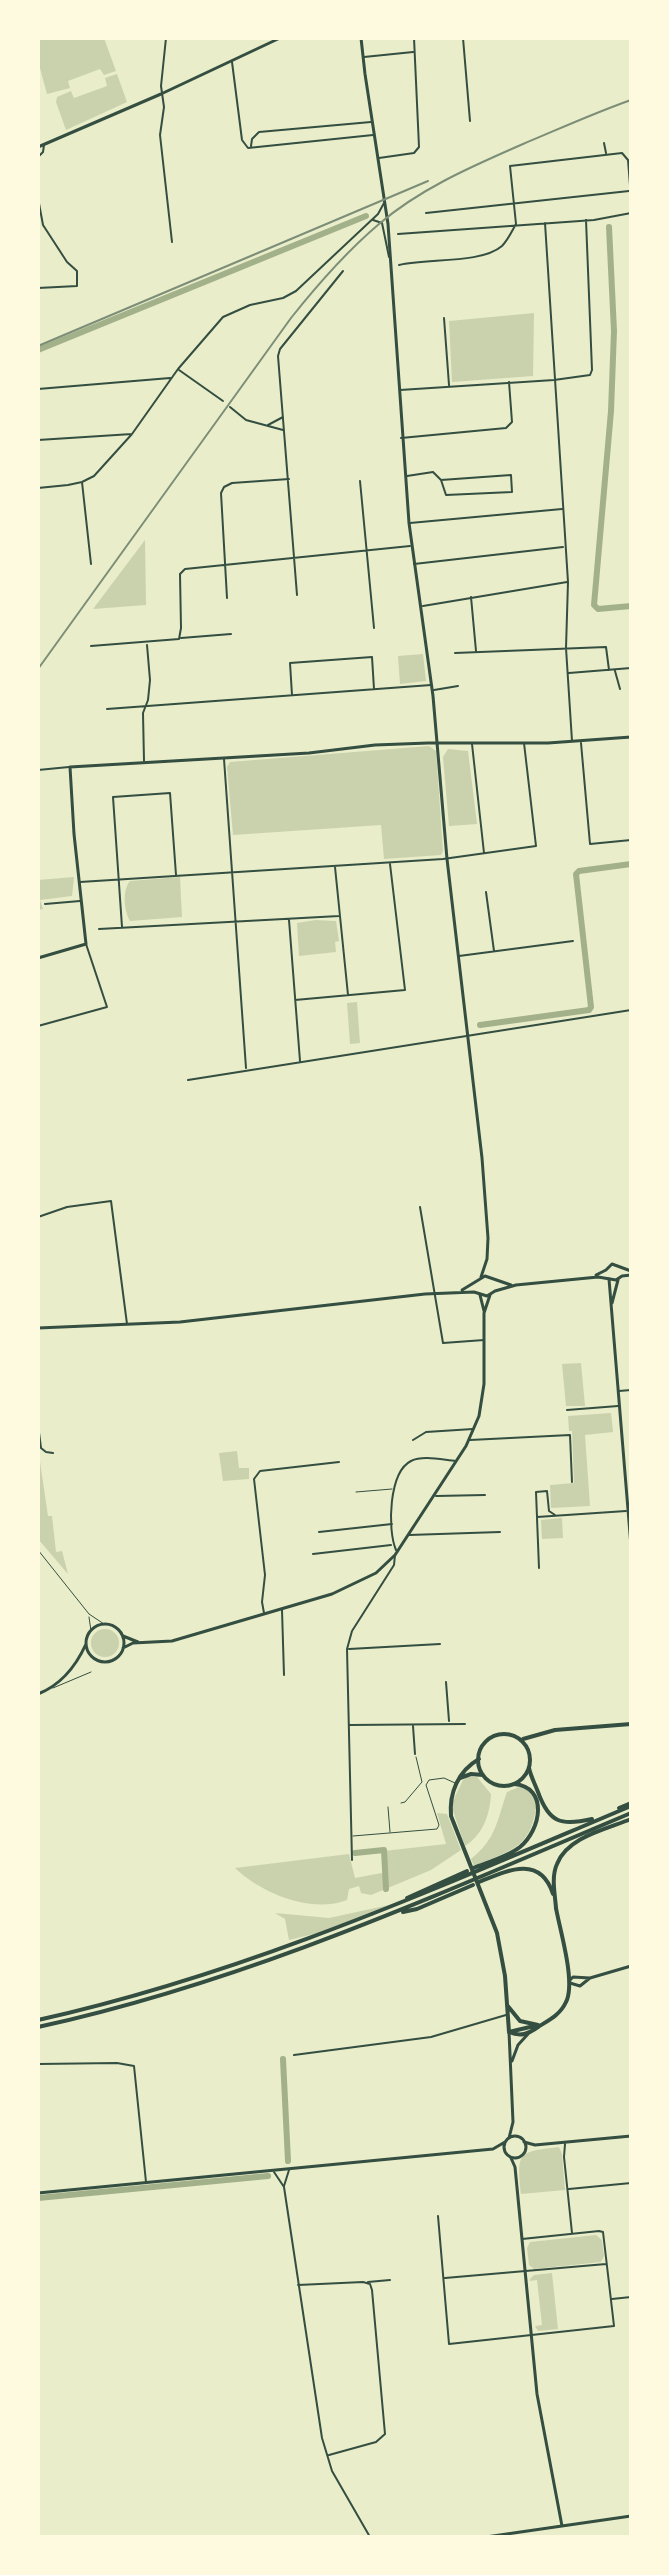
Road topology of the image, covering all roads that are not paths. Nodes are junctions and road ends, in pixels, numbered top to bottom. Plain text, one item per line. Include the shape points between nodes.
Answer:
1 (166, 38) edge
2 (280, 38) edge
3 (414, 38) edge
4 (463, 38) edge
5 (360, 39) edge
6 (415, 52) junction
7 (363, 58) junction
8 (232, 61) junction
9 (161, 94) junction
10 (470, 121) dead end
11 (373, 122) junction
12 (375, 135) junction
13 (604, 143) dead end
14 (44, 144) junction
15 (38, 147) edge
16 (251, 147) junction
17 (606, 155) junction
18 (38, 157) edge
19 (379, 158) junction
20 (631, 191) edge
21 (385, 195) junction
22 (38, 198) edge
23 (631, 198) edge
24 (514, 204) junction
25 (426, 213) dead end
26 (631, 213) edge
27 (586, 220) junction
28 (368, 222) junction
29 (545, 223) junction
30 (516, 224) junction
31 (398, 234) dead end
32 (172, 242) dead end
33 (392, 260) junction
34 (399, 265) dead end
35 (343, 271) dead end
36 (38, 288) edge
37 (444, 318) dead end
38 (178, 369) junction
39 (172, 377) junction
40 (554, 380) junction
41 (509, 382) junction
42 (449, 386) junction
43 (38, 389) edge
44 (399, 390) junction
45 (221, 402) dead end
46 (231, 409) dead end
47 (284, 416) junction
48 (268, 425) junction
49 (285, 431) junction
50 (132, 434) junction
51 (401, 438) junction
52 (38, 440) edge
53 (404, 476) junction
54 (289, 479) junction
55 (441, 480) junction
56 (360, 481) dead end
57 (82, 482) junction
58 (38, 488) edge
59 (562, 509) junction
60 (38, 520) edge
61 (409, 523) junction
62 (39, 535) edge
63 (411, 546) junction
64 (565, 547) junction
65 (366, 551) junction
66 (295, 557) junction
67 (91, 564) dead end
68 (224, 564) junction
69 (413, 564) junction
70 (568, 582) junction
71 (297, 595) dead end
72 (471, 597) junction
73 (227, 598) dead end
74 (421, 606) junction
75 (374, 628) dead end
76 (231, 634) dead end
77 (180, 638) junction
78 (146, 643) junction
79 (91, 646) dead end
80 (566, 648) junction
81 (477, 652) junction
82 (455, 653) dead end
83 (631, 668) edge
84 (609, 670) junction
85 (615, 670) junction
86 (568, 673) junction
87 (458, 686) dead end
88 (432, 687) junction
89 (620, 689) dead end
90 (374, 690) junction
91 (292, 696) junction
92 (146, 707) junction
93 (107, 709) dead end
94 (631, 737) edge
95 (580, 741) junction
96 (573, 742) junction
97 (438, 743) junction
98 (524, 743) junction
99 (472, 744) junction
100 (224, 758) junction
101 (144, 762) junction
102 (70, 767) junction
103 (38, 770) edge
104 (631, 840) edge
105 (484, 854) junction
106 (447, 859) junction
107 (390, 863) junction
108 (335, 866) junction
109 (231, 873) junction
110 (176, 876) junction
111 (118, 880) junction
112 (79, 882) junction
113 (486, 892) dead end
114 (81, 900) junction
115 (45, 904) dead end
116 (339, 916) junction
117 (289, 918) junction
118 (235, 921) junction
119 (122, 927) junction
120 (99, 929) dead end
121 (573, 941) dead end
122 (86, 944) junction
123 (494, 952) junction
124 (458, 956) junction
125 (38, 958) edge
126 (348, 995) junction
127 (295, 1000) junction
128 (631, 1010) edge
129 (38, 1026) edge
130 (467, 1035) junction
131 (300, 1062) junction
132 (246, 1070) junction
133 (188, 1080) dead end
134 (420, 1207) dead end
135 (38, 1217) edge
136 (487, 1259) junction
137 (622, 1268) junction
138 (606, 1270) junction
139 (631, 1273) edge
140 (481, 1277) junction
141 (592, 1277) junction
142 (608, 1278) junction
143 (620, 1278) junction
144 (492, 1279) junction
145 (476, 1282) junction
146 (516, 1285) junction
147 (495, 1291) junction
148 (458, 1292) junction
149 (436, 1293) junction
150 (479, 1294) junction
151 (490, 1295) junction
152 (611, 1310) junction
153 (484, 1313) junction
154 (127, 1325) junction
155 (38, 1328) edge
156 (484, 1340) junction
157 (631, 1390) edge
158 (618, 1391) junction
159 (619, 1406) junction
160 (567, 1410) dead end
161 (38, 1425) edge
162 (474, 1429) junction
163 (413, 1440) dead end
164 (469, 1440) junction
165 (53, 1453) dead end
166 (457, 1461) junction
167 (339, 1462) dead end
168 (572, 1482) dead end
169 (392, 1489) junction
170 (629, 1491) edge
171 (356, 1492) dead end
172 (485, 1495) dead end
173 (435, 1497) junction
174 (628, 1511) junction
175 (555, 1515) junction
176 (537, 1517) junction
177 (392, 1524) junction
178 (319, 1532) dead end
179 (500, 1532) dead end
180 (409, 1535) junction
181 (393, 1544) junction
182 (630, 1544) edge
183 (38, 1550) edge
184 (396, 1553) junction
185 (313, 1554) dead end
186 (381, 1568) junction
187 (539, 1568) dead end
188 (376, 1573) junction
189 (387, 1576) junction
190 (382, 1584) junction
191 (282, 1609) junction
192 (264, 1613) junction
193 (89, 1614) junction
194 (104, 1624) junction
195 (91, 1631) junction
196 (122, 1635) junction
197 (142, 1643) junction
198 (86, 1644) junction
199 (440, 1644) dead end
200 (123, 1648) junction
201 (347, 1649) junction
202 (93, 1658) junction
203 (76, 1662) junction
204 (91, 1672) dead end
205 (284, 1675) dead end
206 (446, 1682) dead end
207 (50, 1689) junction
208 (38, 1694) edge
209 (449, 1722) junction
210 (465, 1724) dead end
211 (631, 1724) edge
212 (349, 1725) junction
213 (413, 1725) junction
214 (538, 1736) junction
215 (520, 1739) junction
216 (415, 1754) joint
217 (530, 1754) junction
218 (479, 1759) junction
219 (529, 1768) junction
220 (484, 1776) junction
221 (457, 1781) junction
222 (514, 1784) junction
223 (401, 1803) dead end
224 (631, 1804) edge
225 (388, 1807) dead end
226 (631, 1816) edge
227 (390, 1832) junction
228 (351, 1836) junction
229 (352, 1860) dead end
230 (473, 1868) dead end
231 (467, 1871) dead end
232 (479, 1882) dead end
233 (473, 1885) dead end
234 (399, 1904) junction
235 (556, 1908) junction
236 (393, 1914) junction
237 (631, 1966) edge
238 (590, 1978) junction
239 (569, 1982) junction
240 (507, 2004) junction
241 (507, 2015) junction
242 (38, 2020) edge
243 (540, 2026) junction
244 (38, 2027) edge
245 (509, 2032) junction
246 (530, 2033) junction
247 (294, 2055) dead end
248 (38, 2064) edge
249 (510, 2064) junction
250 (513, 2122) junction
251 (631, 2136) edge
252 (519, 2137) junction
253 (509, 2138) junction
254 (505, 2142) junction
255 (524, 2142) junction
256 (565, 2142) junction
257 (535, 2145) junction
258 (493, 2149) junction
259 (525, 2151) junction
260 (505, 2153) junction
261 (519, 2157) junction
262 (511, 2158) junction
263 (515, 2167) junction
264 (289, 2169) junction
265 (274, 2171) junction
266 (146, 2182) junction
267 (631, 2183) edge
268 (284, 2187) junction
269 (568, 2189) junction
270 (38, 2193) edge
271 (438, 2216) dead end
272 (572, 2234) junction
273 (521, 2239) junction
274 (608, 2264) junction
275 (525, 2272) junction
276 (444, 2279) junction
277 (390, 2280) dead end
278 (367, 2282) junction
279 (298, 2285) junction
280 (631, 2297) edge
281 (611, 2299) junction
282 (530, 2335) junction
283 (327, 2456) junction
284 (631, 2516) edge
285 (562, 2526) junction
286 (370, 2537) edge
287 (486, 2537) edge

1 - 9 street
2 - 8 main road
3 - 6 street
4 - 10 street
5 - 7 main road
6 - 7 street
6 - 19 street via 419,147 414,153
7 - 11 main road
8 - 9 main road
8 - 16 street via 242,140
9 - 14 main road
9 - 32 street via 160,135
11 - 12 main road
11 - 16 street via 259,132
12 - 16 street
12 - 19 main road
13 - 17 street
14 - 15 main road
14 - 18 street
17 - 20 street via 626,156
17 - 24 street via 510,166
19 - 21 main road
20 - 23 street
20 - 24 street
21 - 28 street via 382,210
21 - 33 main road
22 - 36 street via 43,225 77,271 77,286
24 - 25 street
24 - 30 street
26 - 27 street
27 - 29 street
27 - 40 street via 592,370 584,377
28 - 33 street via 382,223
28 - 38 street via 296,291 223,317
29 - 30 street
29 - 40 street
30 - 31 street
30 - 34 street via 501,247 485,254
33 - 44 main road
35 - 47 street via 280,349
37 - 42 street
38 - 39 street
38 - 45 street
39 - 43 street
39 - 50 street
40 - 41 street
40 - 59 street
41 - 42 street
41 - 51 street via 512,422 506,428
42 - 44 street
44 - 51 main road
46 - 48 street via 246,420
47 - 48 street
47 - 49 street
48 - 49 street
49 - 54 street
50 - 52 street
50 - 57 street
51 - 53 main road
53 - 55 street via 433,472
53 - 61 main road
54 - 66 street
54 - 68 street via 224,487
55 - 55 street via 511,475 512,492 446,495
56 - 65 street
57 - 58 street
57 - 67 street
59 - 61 street
59 - 64 street
60 - 62 street
61 - 63 main road
63 - 65 street
63 - 69 main road
64 - 69 street
64 - 70 street
65 - 66 street
65 - 75 street
66 - 68 street
66 - 71 street
68 - 73 street
68 - 77 street via 181,570
69 - 74 main road
70 - 72 street
70 - 80 street
72 - 74 street
72 - 81 street
74 - 88 main road
76 - 77 street
77 - 78 street
78 - 79 street
78 - 92 street
80 - 81 street
80 - 84 street via 606,647
80 - 86 street
81 - 82 street
83 - 85 street
84 - 85 street
84 - 86 street
85 - 89 street
86 - 96 street
87 - 88 street
88 - 90 street
88 - 97 main road
90 - 91 street
90 - 91 street via 372,657 290,663
91 - 92 street
92 - 93 street
92 - 101 street
94 - 95 main road
95 - 96 main road
95 - 104 street via 590,844
96 - 98 main road
97 - 99 main road
97 - 100 main road
97 - 106 main road
98 - 99 main road
98 - 105 street via 536,846
99 - 105 street
100 - 101 main road
100 - 109 street
101 - 102 main road
102 - 103 street
102 - 112 main road
105 - 106 street
106 - 107 street
106 - 124 main road
107 - 108 street
107 - 126 street via 405,990
108 - 109 street
108 - 116 street
109 - 110 street
109 - 118 street
110 - 111 street
110 - 111 street via 170,793 113,797
111 - 112 street
111 - 119 street
112 - 114 main road
113 - 123 street
114 - 115 street
114 - 122 main road
116 - 117 street
116 - 126 street
117 - 118 street
117 - 127 street
118 - 119 street
118 - 132 street
119 - 120 street
121 - 123 street
122 - 125 main road
122 - 129 street via 107,1007
123 - 124 street
124 - 130 main road
126 - 127 street
127 - 131 street
128 - 130 street
130 - 131 street
130 - 136 main road via 482,1158
131 - 132 street
132 - 133 street
134 - 149 street
135 - 154 street via 111,1201
136 - 140 main road
136 - 144 main road
137 - 138 main road via 612,1264
137 - 139 main road
137 - 143 main road
138 - 141 main road
138 - 142 main road
139 - 143 main road
140 - 144 main road
140 - 145 main road
141 - 142 main road
141 - 146 main road
142 - 143 main road
142 - 152 main road
143 - 152 main road
144 - 146 main road
144 - 147 main road
145 - 148 main road
145 - 150 main road
146 - 147 main road
147 - 151 main road
148 - 149 main road
148 - 150 main road
149 - 154 main road
149 - 156 street via 443,1343
150 - 151 main road
150 - 153 main road
151 - 153 main road
152 - 158 main road
153 - 156 main road
154 - 155 main road
156 - 162 main road via 483,1399
157 - 158 street
158 - 159 main road
159 - 160 street
159 - 170 main road
161 - 165 street via 41,1448
162 - 163 street via 426,1432
162 - 164 main road
164 - 166 main road
164 - 168 street via 570,1435
166 - 169 street via 409,1462
166 - 173 main road
167 - 192 street via 256,1474
169 - 171 lane
169 - 177 street
170 - 174 main road
172 - 173 street
173 - 180 main road
174 - 175 street
174 - 182 main road
175 - 176 street
175 - 176 street via 549,1511 547,1491 536,1492
176 - 187 street
177 - 178 street
177 - 181 street
179 - 180 street
180 - 184 main road
181 - 184 street
181 - 185 street
183 - 193 lane
184 - 186 main road
184 - 189 street
186 - 188 main road
186 - 189 street
188 - 190 street
188 - 191 main road
189 - 190 street
190 - 201 street via 352,1631
191 - 192 main road
191 - 205 street
192 - 197 main road via 172,1641
193 - 194 lane
193 - 195 lane
194 - 195 main road
194 - 196 main road
195 - 198 main road
196 - 197 main road
196 - 200 main road
197 - 200 main road
198 - 202 main road
198 - 203 main road
199 - 201 street
200 - 202 main road via 113,1660
201 - 212 street
202 - 203 main road
203 - 207 main road
204 - 207 lane
206 - 209 street
207 - 208 main road
209 - 210 street
209 - 213 street
211 - 214 main road via 559,1729
212 - 213 street
212 - 228 street
213 - 216 street
214 - 215 main road
214 - 217 main road
215 - 217 main road
215 - 218 main road via 505,1734 490,1738
216 - 223 lane via 422,1782
217 - 219 main road
218 - 220 main road
218 - 221 main road
219 - 222 main road
219 - 224 main road via 544,1809 562,1822 591,1820
220 - 221 main road via 471,1774
220 - 222 main road via 496,1784
221 - 227 lane via 438,1778 426,1785 437,1829
221 - 240 main road via 451,1816 499,1944
222 - 230 main road via 527,1787 537,1798 534,1829 516,1849
224 - 234 main road
225 - 227 lane
226 - 235 main road via 566,1849 555,1870
226 - 236 main road
227 - 228 lane
228 - 229 street
231 - 234 main road
232 - 235 main road via 512,1869 534,1871 549,1883
233 - 236 main road
234 - 242 main road via 226,1969
235 - 239 main road
236 - 244 main road via 209,1982
237 - 238 main road
238 - 239 main road via 573,1977
238 - 239 main road via 580,1986
239 - 243 main road via 564,2005
240 - 241 main road
240 - 243 main road via 520,2021
241 - 245 main road
241 - 247 street via 431,2037
243 - 245 main road
243 - 246 main road
245 - 246 main road
245 - 249 main road
246 - 249 main road
248 - 266 street via 134,2066
249 - 250 main road
250 - 252 main road
250 - 253 main road
251 - 256 main road
252 - 253 main road
252 - 255 main road
253 - 254 main road
254 - 258 main road
254 - 260 main road
255 - 257 main road
255 - 259 main road
256 - 257 main road
256 - 269 street
257 - 259 main road
258 - 260 main road
258 - 264 main road
259 - 261 main road
260 - 262 main road
261 - 262 main road
261 - 263 main road
262 - 263 main road
263 - 273 main road
264 - 265 main road
264 - 268 street
265 - 266 main road
265 - 268 street
266 - 270 main road
267 - 269 street
268 - 279 street
269 - 272 street
271 - 276 street
272 - 273 street
272 - 274 street via 603,2232
273 - 275 main road
274 - 275 street
274 - 281 street
275 - 276 street
275 - 282 main road
276 - 282 street via 449,2344
277 - 278 street
278 - 279 street
278 - 283 street via 372,2290 385,2434 376,2442
279 - 283 street
280 - 281 street
281 - 282 street via 614,2326
282 - 285 main road
283 - 286 street
284 - 285 main road
285 - 287 main road

